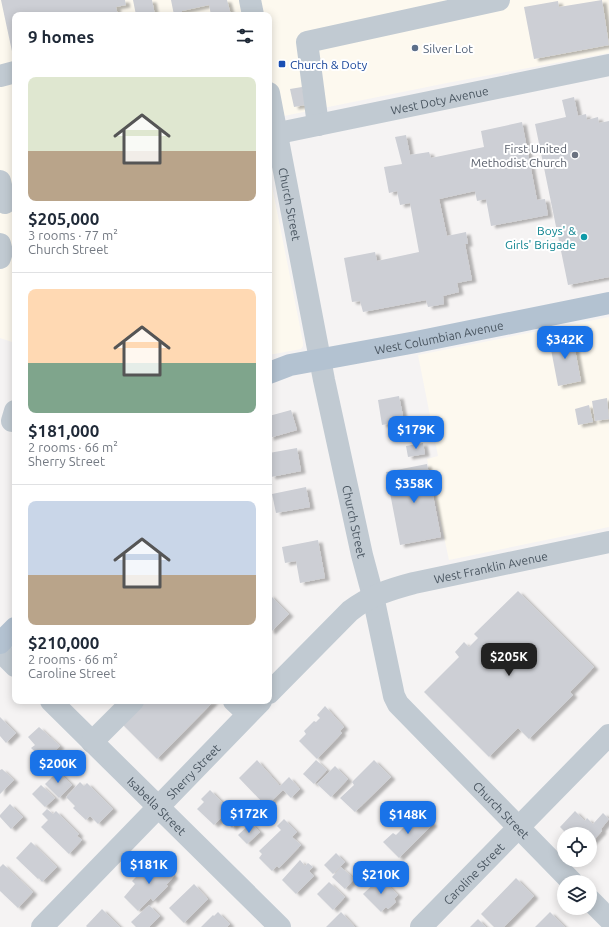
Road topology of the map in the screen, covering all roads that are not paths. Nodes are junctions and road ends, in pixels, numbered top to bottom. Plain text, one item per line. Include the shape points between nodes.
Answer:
1 (250, 0) edge
2 (497, 0) edge
3 (252, 12) edge
4 (609, 65) edge
5 (12, 73) edge
6 (0, 76) edge
7 (272, 124) edge
8 (318, 125) junction
9 (273, 134) edge
10 (0, 181) edge
11 (7, 203) edge
12 (0, 244) edge
13 (0, 258) edge
14 (609, 303) edge
15 (320, 360) junction
16 (272, 372) edge
17 (608, 544) edge
18 (373, 596) junction
19 (12, 631) edge
20 (0, 642) edge
21 (0, 651) edge
22 (12, 663) edge
23 (272, 690) edge
24 (54, 704) edge
25 (130, 704) edge
26 (248, 706) edge
27 (609, 734) edge
28 (92, 742) junction
29 (159, 807) junction
30 (518, 827) junction
31 (565, 875) edge
32 (597, 907) edge
33 (609, 919) edge
34 (42, 927) edge
35 (280, 927) edge
36 (421, 927) edge

1 - 3 street
2 - 8 street via 306,42
4 - 8 street, West Doty Avenue
5 - 6 street
7 - 9 street, Church Street
8 - 9 street, West Doty Avenue
9 - 15 street, Church Street
10 - 11 street
12 - 13 street
14 - 15 main road, West Columbian Avenue
15 - 16 main road, West Columbian Avenue via 290,365
15 - 18 street, Church Street
17 - 18 street, West Franklin Avenue via 414,583
18 - 23 street via 350,611
18 - 30 street, Church Street via 394,696 398,704
19 - 20 main road
21 - 22 street
24 - 28 street, Isabella Street
25 - 28 street
26 - 29 street, Sherry Street
27 - 30 street, Caroline Street
28 - 29 street, Isabella Street
29 - 34 street, Sherry Street
29 - 35 street, Isabella Street
30 - 31 street, Church Street
30 - 36 street, Caroline Street
32 - 33 street

